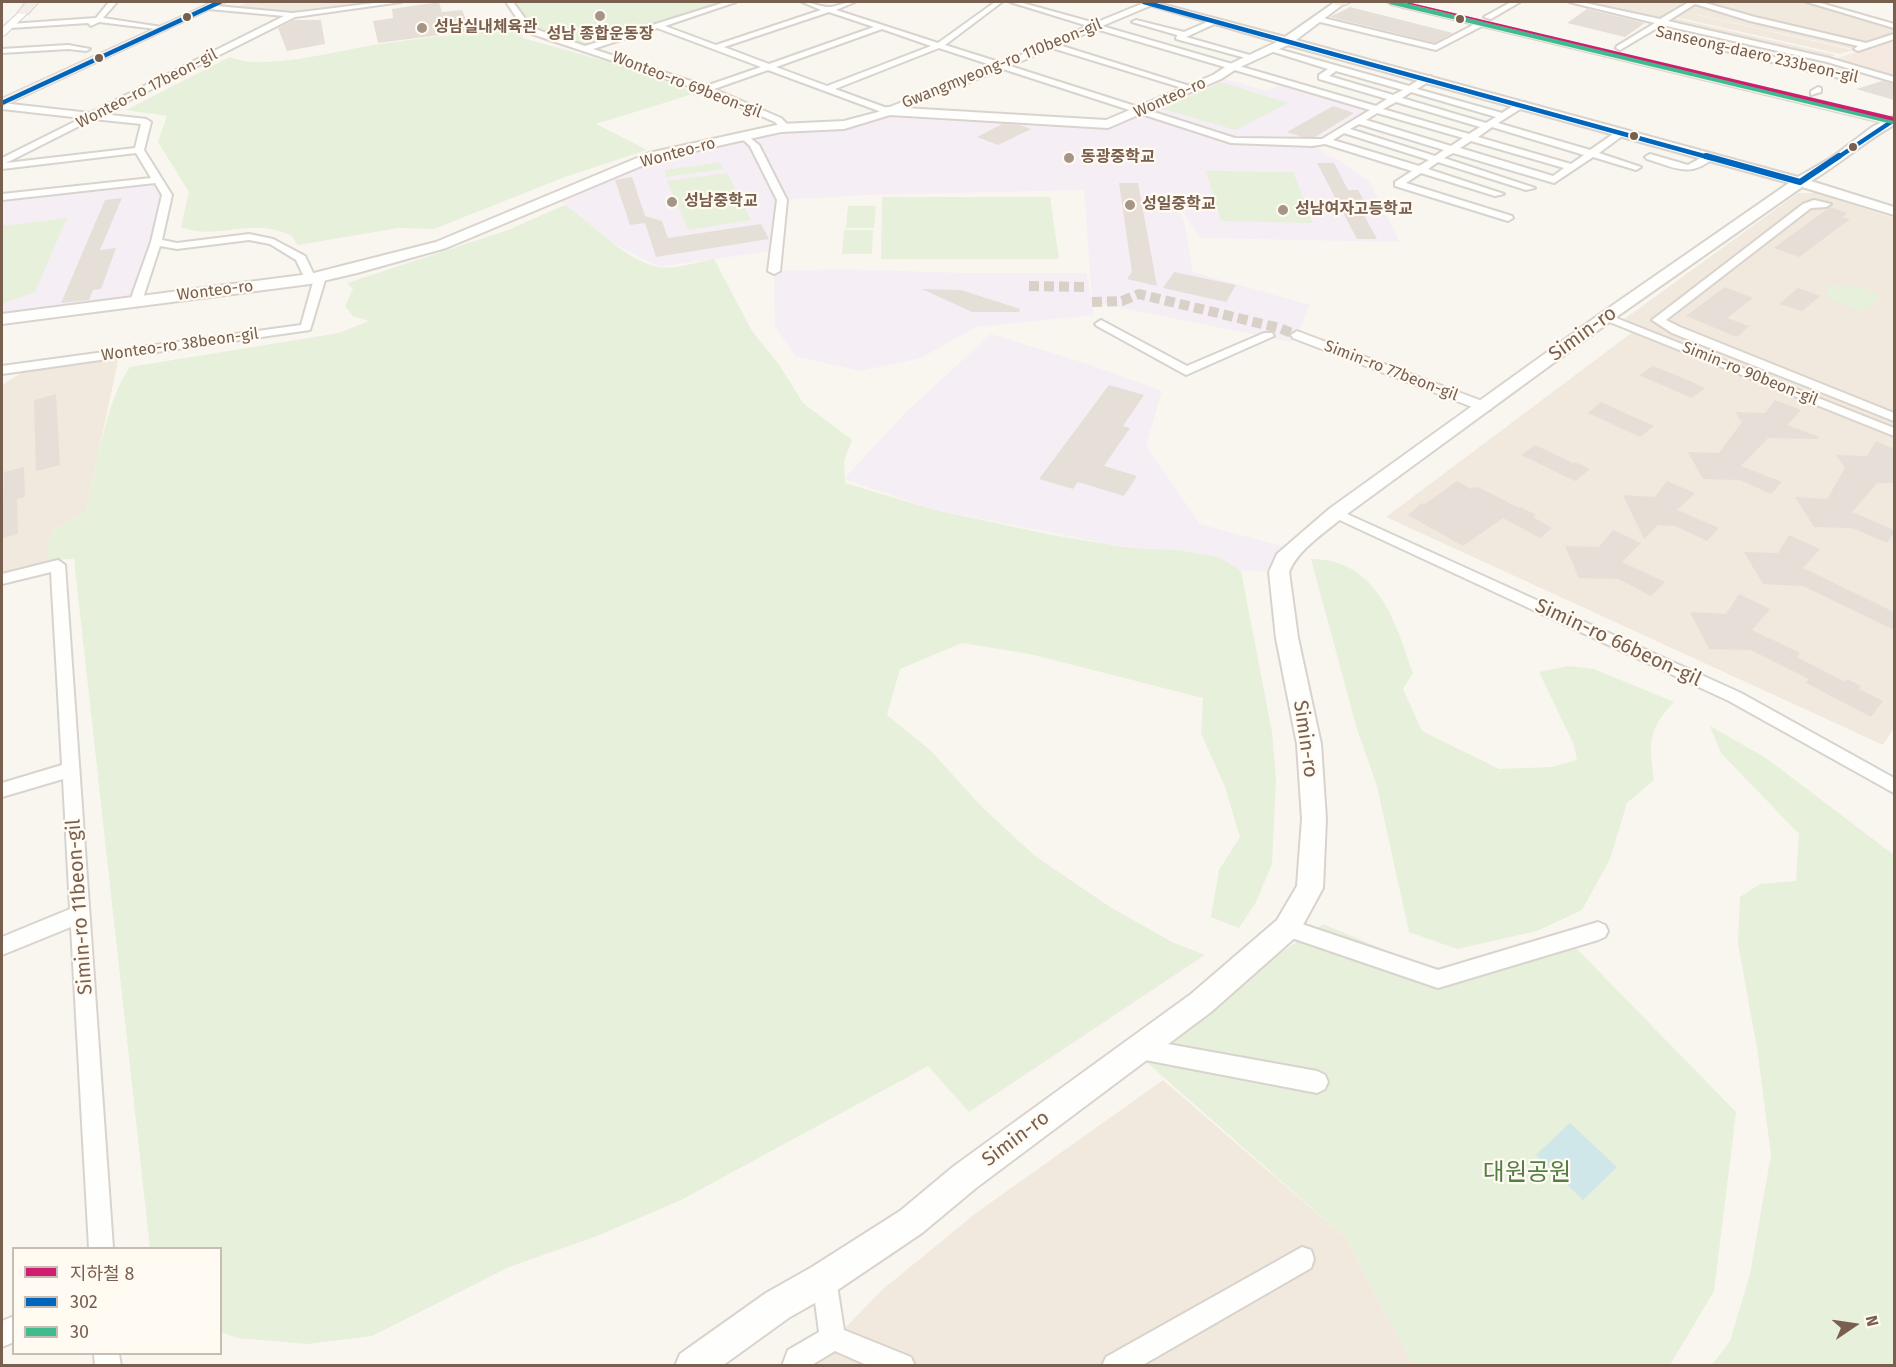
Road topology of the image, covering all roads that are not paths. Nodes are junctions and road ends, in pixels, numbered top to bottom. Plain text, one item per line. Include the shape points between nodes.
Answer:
1 (34, 2) edge
2 (113, 2) edge
3 (397, 2) edge
4 (510, 2) edge
5 (732, 2) edge
6 (805, 2) edge
7 (852, 2) edge
8 (999, 2) edge
9 (1013, 2) edge
10 (1147, 2) edge
11 (1342, 2) edge
12 (1378, 2) edge
13 (1421, 2) edge
14 (1516, 2) edge
15 (1573, 2) edge
16 (1694, 2) edge
17 (1811, 2) edge
18 (1398, 3) edge
19 (214, 4) edge
20 (830, 9) junction
21 (24, 12) joint
22 (292, 15) junction
23 (1319, 19) junction
24 (1485, 20) junction
25 (98, 21) junction
26 (1217, 21) junction
27 (1660, 21) junction
28 (1136, 22) dead end
29 (10, 26) junction
30 (656, 26) junction
31 (1096, 26) junction
32 (1894, 26) edge
33 (881, 27) junction
34 (164, 28) junction
35 (83, 29) dead end
36 (1647, 30) junction
37 (2, 33) edge
38 (1183, 34) junction
39 (1894, 36) edge
40 (58, 39) dead end
41 (1288, 40) junction
42 (940, 45) junction
43 (1052, 45) junction
44 (1764, 45) junction
45 (1868, 46) junction
46 (717, 47) junction
47 (49, 48) junction
48 (586, 48) junction
49 (1620, 48) junction
50 (86, 49) dead end
51 (1268, 50) junction
52 (2, 51) edge
53 (1752, 55) junction
54 (1250, 58) junction
55 (1829, 60) junction
56 (1002, 66) junction
57 (1234, 66) junction
58 (771, 67) junction
59 (1335, 68) junction
60 (1428, 78) junction
61 (1894, 80) edge
62 (1867, 81) dead end
63 (1192, 88) junction
64 (706, 89) junction
65 (827, 89) junction
66 (1411, 90) junction
67 (1396, 99) junction
68 (1522, 104) junction
69 (2, 105) edge
70 (1378, 109) junction
71 (1140, 110) junction
72 (887, 111) junction
73 (1503, 116) junction
74 (94, 117) junction
75 (1359, 120) junction
76 (1894, 121) edge
77 (1489, 125) junction
78 (781, 128) junction
79 (1343, 130) junction
80 (1876, 130) joint
81 (1622, 132) junction
82 (744, 136) junction
83 (1471, 137) junction
84 (1326, 141) junction
85 (1666, 145) junction
86 (1452, 149) junction
87 (139, 150) junction
88 (1591, 153) junction
89 (1650, 157) junction
90 (1709, 157) junction
91 (1434, 160) junction
92 (2, 164) edge
93 (1571, 167) junction
94 (1636, 167) junction
95 (1418, 170) junction
96 (1626, 174) dead end
97 (157, 180) junction
98 (1800, 182) junction
99 (1530, 188) dead end
100 (1499, 194) dead end
101 (2, 197) edge
102 (1826, 204) dead end
103 (1894, 211) edge
104 (1508, 218) dead end
105 (156, 242) junction
106 (774, 271) dead end
107 (315, 278) junction
108 (136, 301) junction
109 (1606, 316) junction
110 (2, 319) edge
111 (1101, 324) dead end
112 (1297, 335) tunnel mouth
113 (1268, 336) dead end
114 (2, 370) edge
115 (1485, 406) junction
116 (1894, 417) edge
117 (1894, 432) edge
118 (1336, 513) junction
119 (2, 579) edge
120 (70, 770) junction
121 (1891, 778) edge
122 (2, 790) edge
123 (80, 914) junction
124 (1287, 928) junction
125 (1598, 931) dead end
126 (2, 946) edge
127 (1140, 1049) junction
128 (1317, 1082) dead end
129 (101, 1247) edge
130 (1302, 1259) dead end
131 (824, 1279) junction
132 (833, 1338) junction
133 (692, 1365) edge
134 (795, 1365) edge
135 (902, 1365) edge
136 (1115, 1365) edge

1 - 21 main road
2 - 25 street
3 - 22 street
4 - 48 street, Wonteo-ro 69beon-gil via 529,30
5 - 30 street
6 - 20 street
7 - 20 street
8 - 42 street
9 - 31 street
10 - 26 main road
10 - 31 street, Gwangmyeong-ro 110beon-gil
11 - 23 main road, Wonteo-ro
12 - 18 main road
13 - 24 main road
14 - 24 street
15 - 27 street
16 - 27 street
16 - 45 street
17 - 32 street
18 - 24 main road
19 - 22 street
19 - 34 main road
20 - 33 street
20 - 46 street
21 - 29 street
22 - 74 street, Wonteo-ro 17beon-gil
23 - 24 street via 1436,48
23 - 41 main road, Wonteo-ro
24 - 49 main road
24 - 76 main road
25 - 29 street
25 - 34 street
25 - 35 street
26 - 38 street
26 - 41 main road
27 - 36 street
27 - 44 street
28 - 38 street
29 - 37 street
30 - 46 street
30 - 48 street
31 - 43 street, Gwangmyeong-ro 110beon-gil
31 - 57 street
33 - 42 street
33 - 58 street
34 - 69 main road
36 - 49 street
36 - 53 street, Sanseong-daero 233beon-gil
38 - 54 street via 1181,38
39 - 45 street
40 - 47 street
41 - 51 main road, Wonteo-ro
41 - 60 main road
42 - 56 street
42 - 65 street
43 - 56 street, Gwangmyeong-ro 110beon-gil
43 - 63 street
44 - 53 street
44 - 55 street
45 - 55 street
46 - 58 street
47 - 50 street
47 - 52 street
48 - 64 street, Wonteo-ro 69beon-gil
49 - 76 main road via 1816,91
51 - 54 main road, Wonteo-ro
51 - 59 street
53 - 62 street, Sanseong-daero 233beon-gil
54 - 57 main road, Wonteo-ro
55 - 61 street
56 - 71 street
56 - 72 street, Gwangmyeong-ro 110beon-gil
57 - 63 main road, Wonteo-ro
57 - 70 street
58 - 64 street
58 - 65 street
59 - 66 street
59 - 67 street via 1322,76
60 - 66 street
60 - 68 main road
63 - 71 main road, Wonteo-ro
64 - 78 street, Wonteo-ro 69beon-gil via 778,120
65 - 72 street
66 - 67 street
66 - 73 street
67 - 70 street
67 - 77 street
68 - 73 street
68 - 81 main road
69 - 74 street
70 - 75 street
70 - 83 street
71 - 72 main road, Wonteo-ro via 1098,124
71 - 84 street via 1234,141
72 - 78 main road, Wonteo-ro via 844,124
73 - 77 street
74 - 87 street via 146,122
74 - 92 street, Wonteo-ro 17beon-gil
75 - 79 street
75 - 86 street
76 - 80 main road
77 - 83 street
77 - 88 street
78 - 82 main road, Wonteo-ro
79 - 84 street
79 - 91 street
80 - 98 main road, Simin-ro
81 - 85 main road
81 - 88 street
82 - 106 street via 754,145 782,200
82 - 107 main road, Wonteo-ro via 654,156 441,245
83 - 86 street
83 - 93 street
84 - 95 street
85 - 89 street
85 - 90 main road
86 - 91 street
86 - 93 street via 1554,180
87 - 92 street
87 - 97 street
88 - 93 street
88 - 94 street
89 - 90 street via 1692,168
89 - 94 street
90 - 98 main road
91 - 95 street
91 - 99 street
94 - 96 street
95 - 100 street
95 - 104 street via 1398,184
97 - 101 street
97 - 105 street via 167,195
98 - 103 main road
98 - 109 main road, Simin-ro
102 - 116 street via 1807,206 1658,320
105 - 107 street via 177,246 249,237 273,242 301,258
105 - 108 street
107 - 108 main road, Wonteo-ro
107 - 114 street, Wonteo-ro 38beon-gil via 306,328
108 - 110 main road, Wonteo-ro
109 - 115 main road, Simin-ro
109 - 117 street, Simin-ro 90beon-gil
111 - 113 street via 1186,371
112 - 115 street, Simin-ro 77beon-gil
115 - 118 main road, Simin-ro
118 - 121 street, Simin-ro 66beon-gil via 1735,697
118 - 124 main road, Simin-ro via 1293,549 1279,572 1287,638 1309,744 1314,819 1310,888
119 - 120 street, Simin-ro 11beon-gil via 58,565
120 - 122 street
120 - 123 street, Simin-ro 11beon-gil
123 - 126 street
123 - 129 street, Simin-ro 11beon-gil
124 - 125 street via 1438,979
124 - 127 main road, Simin-ro via 1201,1003
127 - 128 street
127 - 131 main road, Simin-ro via 965,1177 911,1222
130 - 136 street
131 - 132 street
131 - 133 main road, Simin-ro via 778,1305
132 - 134 street via 797,1359
132 - 135 street

